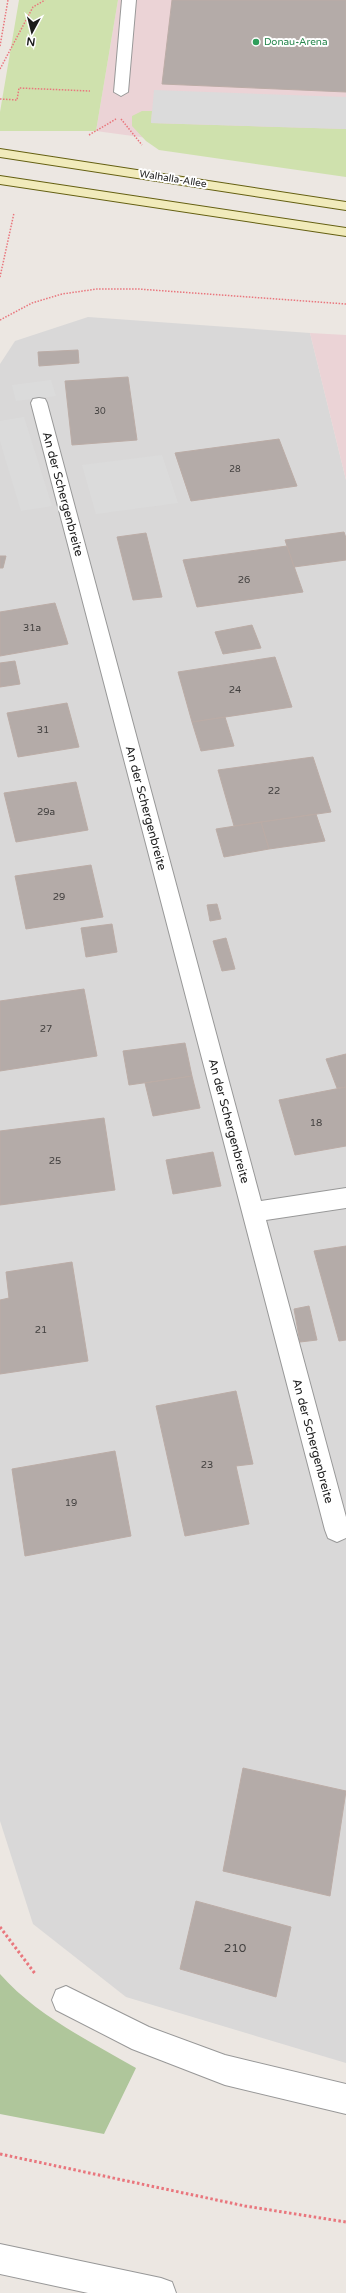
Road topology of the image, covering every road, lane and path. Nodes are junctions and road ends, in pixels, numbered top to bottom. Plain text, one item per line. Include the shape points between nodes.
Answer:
1 (8, 0) edge
2 (45, 0) edge
3 (129, 0) edge
4 (0, 46) edge
5 (0, 69) edge
6 (121, 92) joint
7 (0, 99) edge
8 (84, 138) dead end
9 (147, 151) dead end
10 (0, 152) edge
11 (0, 180) edge
12 (346, 206) edge
13 (11, 208) dead end
14 (346, 232) edge
15 (0, 277) edge
16 (346, 304) edge
17 (0, 320) edge
18 (39, 403) dead end
19 (346, 1198) edge
20 (253, 1212) junction
21 (337, 1530) dead end
22 (0, 1927) edge
23 (66, 2000) joint
24 (346, 2099) edge
25 (0, 2154) edge
26 (346, 2222) edge
27 (0, 2259) edge
28 (162, 2293) edge

1 - 4 path
2 - 5 path via 33,7
3 - 6 street
6 - 7 path via 19,88 17,100
8 - 9 path via 120,117
10 - 12 main road, Walhalla-Allee
11 - 14 main road
13 - 15 path via 14,213
16 - 17 path via 138,289 97,289 62,294 32,303
18 - 20 street, An der Schergenbreite
19 - 20 street
20 - 21 street, An der Schergenbreite
22 - 23 path via 33,1973
23 - 24 street via 142,2039 225,2070
25 - 26 path via 244,2206
27 - 28 street

